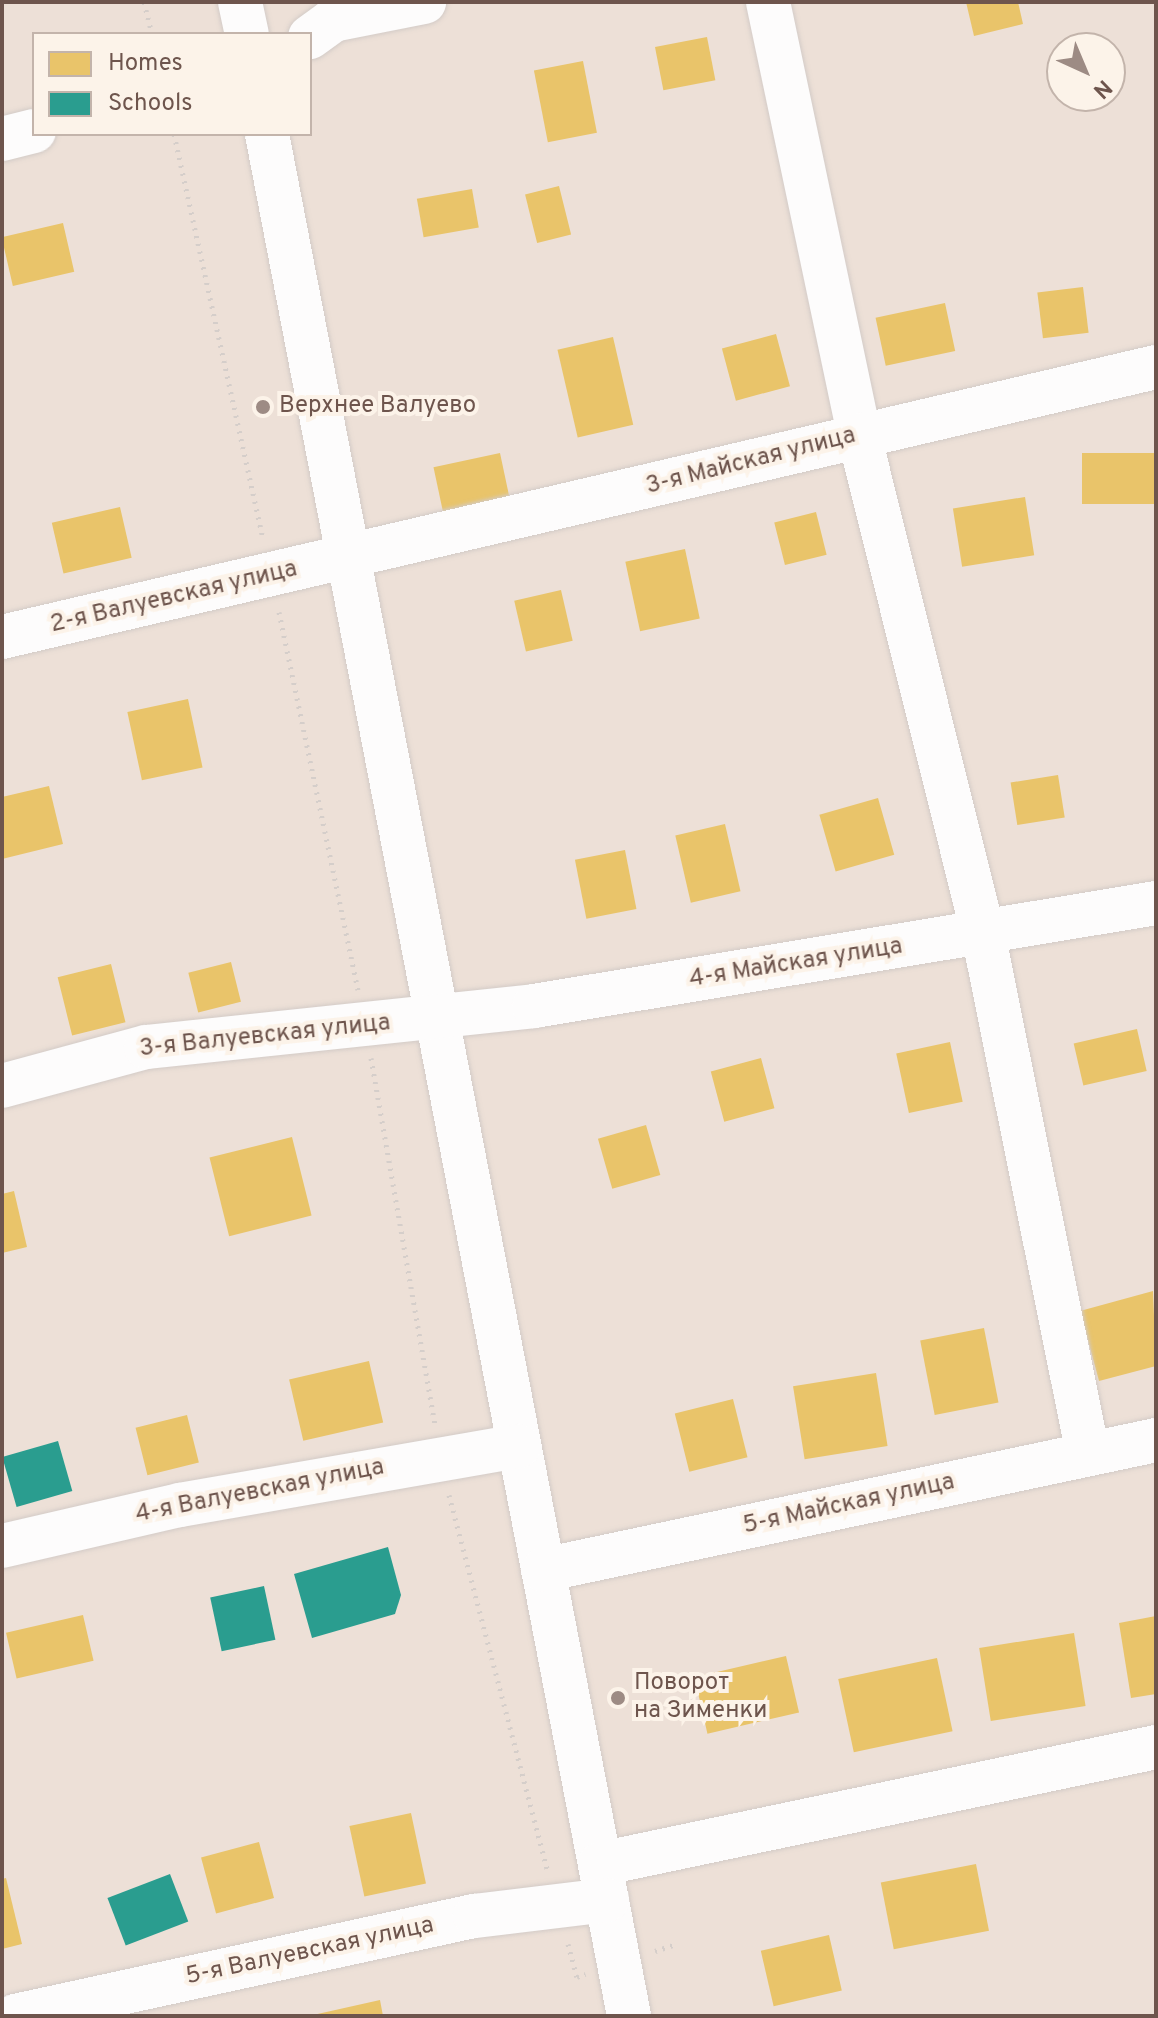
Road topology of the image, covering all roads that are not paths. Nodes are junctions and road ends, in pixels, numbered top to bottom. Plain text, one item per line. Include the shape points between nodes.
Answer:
1 (240, 2) edge
2 (424, 2) edge
3 (768, 2) edge
4 (247, 32) edge
5 (312, 36) edge
6 (32, 132) edge
7 (267, 136) edge
8 (2, 139) edge
9 (1156, 367) edge
10 (859, 435) junction
11 (347, 560) junction
12 (2, 637) edge
13 (1156, 903) edge
14 (983, 933) junction
15 (436, 1018) junction
16 (2, 1086) edge
17 (1156, 1440) edge
18 (519, 1446) junction
19 (1088, 1454) junction
20 (2, 1546) edge
21 (543, 1570) junction
22 (1156, 1747) edge
23 (603, 1882) junction
24 (624, 1991) edge
25 (15, 2016) edge

1 - 4 street
2 - 5 street via 333,20
3 - 10 street
6 - 8 street
7 - 11 street
9 - 10 street, 3-я Майская улица
10 - 11 street, 3-я Майская улица
10 - 14 street
11 - 12 street, 2-я Валуевская улица
11 - 15 street
13 - 14 street, 4-я Майская улица
14 - 15 street, 4-я Майская улица
14 - 19 street
15 - 16 street, 3-я Валуевская улица via 146,1047
15 - 18 street
17 - 19 street, 5-я Майская улица
18 - 20 street, 4-я Валуевская улица via 180,1505
18 - 21 street
19 - 21 street, 5-я Майская улица
21 - 23 street
22 - 23 street, 5-я Валуевская улица
23 - 24 street
23 - 25 street, 5-я Валуевская улица via 557,1906 475,1916

